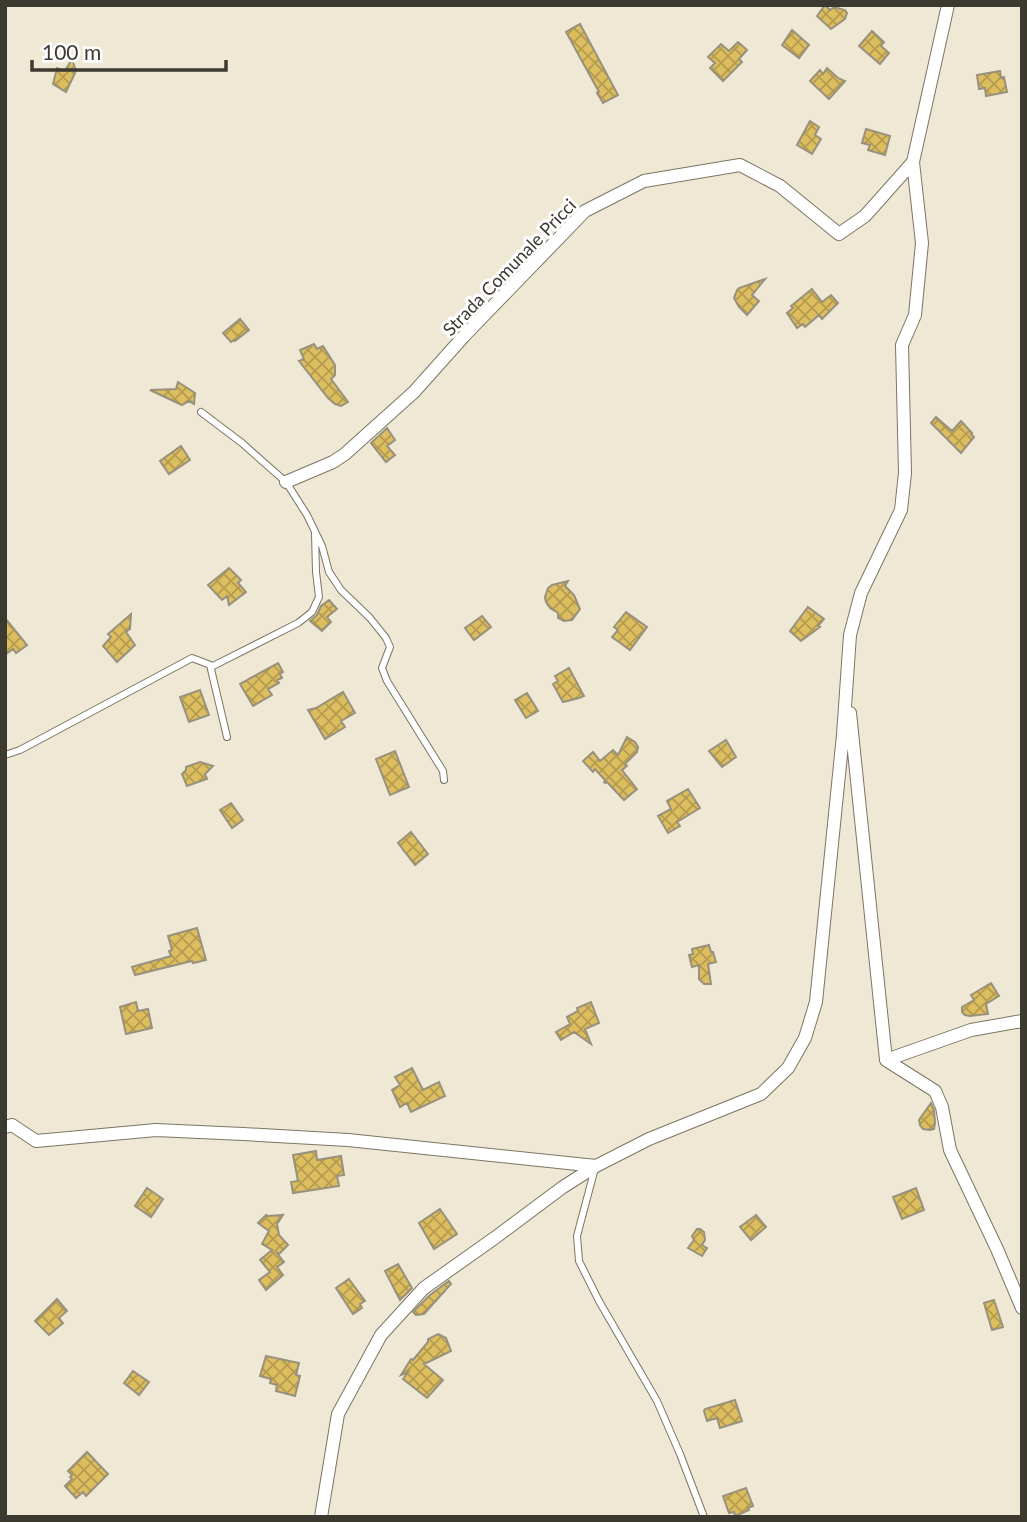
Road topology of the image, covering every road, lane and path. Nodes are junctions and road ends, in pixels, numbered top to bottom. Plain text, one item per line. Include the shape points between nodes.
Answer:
1 (948, 5) edge
2 (914, 162) junction
3 (201, 412) dead end
4 (286, 482) junction
5 (316, 531) junction
6 (210, 665) junction
7 (847, 677) junction
8 (227, 737) dead end
9 (5, 755) edge
10 (444, 780) dead end
11 (1022, 1021) edge
12 (886, 1060) junction
13 (5, 1127) edge
14 (596, 1166) junction
15 (1022, 1308) edge
16 (321, 1517) edge
17 (704, 1517) edge

1 - 2 street
2 - 4 street, Strada Comunale Pricci via 865,216 839,234 780,186 740,165 644,181 585,211 404,401 345,454
2 - 7 street via 922,243 915,315 902,345 905,472 901,510 861,593 850,635
3 - 4 lane
4 - 5 lane
5 - 6 lane via 319,597 312,612
5 - 10 lane via 329,572 387,638 390,647 382,668 387,681 443,771
6 - 8 lane
6 - 9 lane via 192,658
7 - 12 street
7 - 14 street via 816,1002 805,1038 788,1068 761,1094 649,1139
11 - 12 street via 971,1030
12 - 15 street via 935,1091 950,1150
13 - 14 street via 12,1125 36,1141 156,1130 348,1140
14 - 16 street via 424,1288 381,1335 338,1414
14 - 17 lane via 577,1236 579,1261 657,1401

